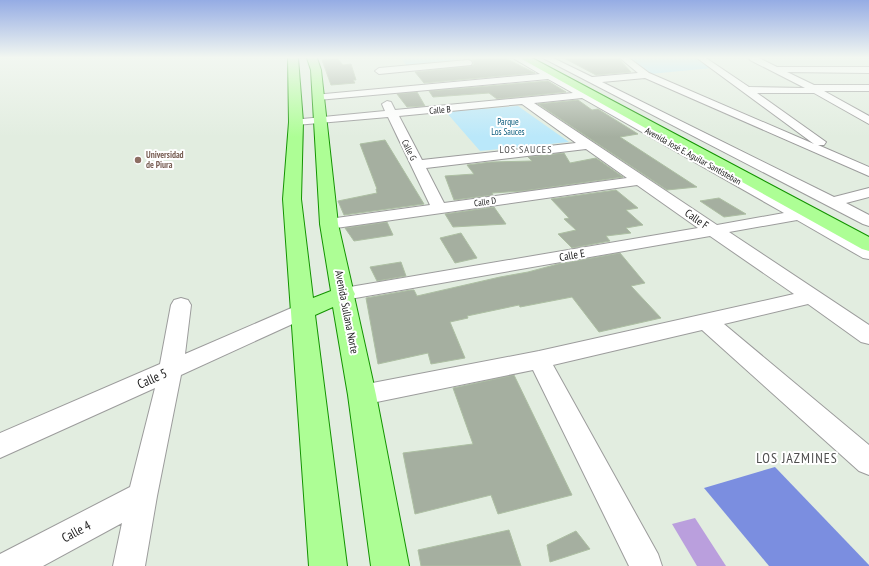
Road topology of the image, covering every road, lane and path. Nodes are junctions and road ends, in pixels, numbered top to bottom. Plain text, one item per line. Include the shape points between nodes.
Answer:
1 (294, 84) edge
2 (317, 84) edge
3 (365, 84) edge
4 (383, 84) edge
5 (575, 84) edge
6 (584, 84) edge
7 (586, 84) edge
8 (602, 84) edge
9 (668, 84) edge
10 (739, 84) edge
11 (805, 84) edge
12 (869, 88) edge
13 (814, 89) junction
14 (747, 90) junction
15 (584, 95) junction
16 (318, 97) junction
17 (525, 102) junction
18 (392, 114) junction
19 (320, 120) junction
20 (869, 121) edge
21 (296, 122) junction
22 (588, 145) junction
23 (852, 164) junction
24 (417, 165) junction
25 (869, 172) edge
26 (641, 180) junction
27 (869, 192) edge
28 (833, 202) junction
29 (439, 208) junction
30 (801, 215) junction
31 (869, 220) edge
32 (329, 224) junction
33 (869, 229) edge
34 (714, 231) junction
35 (869, 245) edge
36 (869, 254) edge
37 (344, 294) junction
38 (811, 297) junction
39 (181, 305) dead end
40 (303, 311) junction
41 (706, 322) junction
42 (869, 336) edge
43 (539, 360) junction
44 (171, 370) junction
45 (362, 395) junction
46 (0, 446) edge
47 (869, 462) edge
48 (142, 496) junction
49 (11, 566) edge
50 (129, 566) edge
51 (328, 566) edge
52 (390, 566) edge
53 (646, 566) edge

1 - 21 main road
2 - 16 main road, Avenida Sullana Norte
3 - 16 street
4 - 18 street, Calle G
5 - 15 street, Avenida José E. Aguilar Santisteban
6 - 35 main road, Avenida José E. Aguilar Santisteban
7 - 33 main road, Avenida José E. Aguilar Santisteban
8 - 28 street, Avenida José E. Aguilar Santisteban
9 - 23 street
10 - 14 street
11 - 13 street
12 - 13 street
13 - 14 street
13 - 20 street
14 - 23 street
15 - 17 street, Calle B
15 - 30 street, Avenida José E. Aguilar Santisteban
16 - 19 main road, Avenida Sullana Norte
17 - 18 street, Calle B
17 - 22 street, Calle F
18 - 19 street, Calle B
18 - 24 street, Calle G
19 - 21 street, Calle B
19 - 32 main road, Avenida Sullana Norte
21 - 40 main road via 292,199
22 - 24 street
22 - 26 street, Calle F
23 - 25 street
24 - 29 street, Calle G
26 - 29 street, Calle D
26 - 34 street, Calle F
27 - 28 street
28 - 31 street, Avenida José E. Aguilar Santisteban
29 - 32 street, Calle D
30 - 34 street, Calle E
30 - 36 street, Avenida José E. Aguilar Santisteban
32 - 37 main road, Avenida Sullana Norte
34 - 37 street, Calle E
34 - 38 street, Calle F
37 - 40 main road
37 - 45 main road, Avenida Sullana Norte
38 - 41 street
38 - 42 street, Calle F
39 - 44 street
40 - 44 street, Calle 5
40 - 51 main road
41 - 43 street
41 - 47 street
43 - 45 street
43 - 53 street
44 - 46 street, Calle 5
44 - 48 street
45 - 52 main road, Avenida Sullana Norte
48 - 49 street, Calle 4
48 - 50 street

